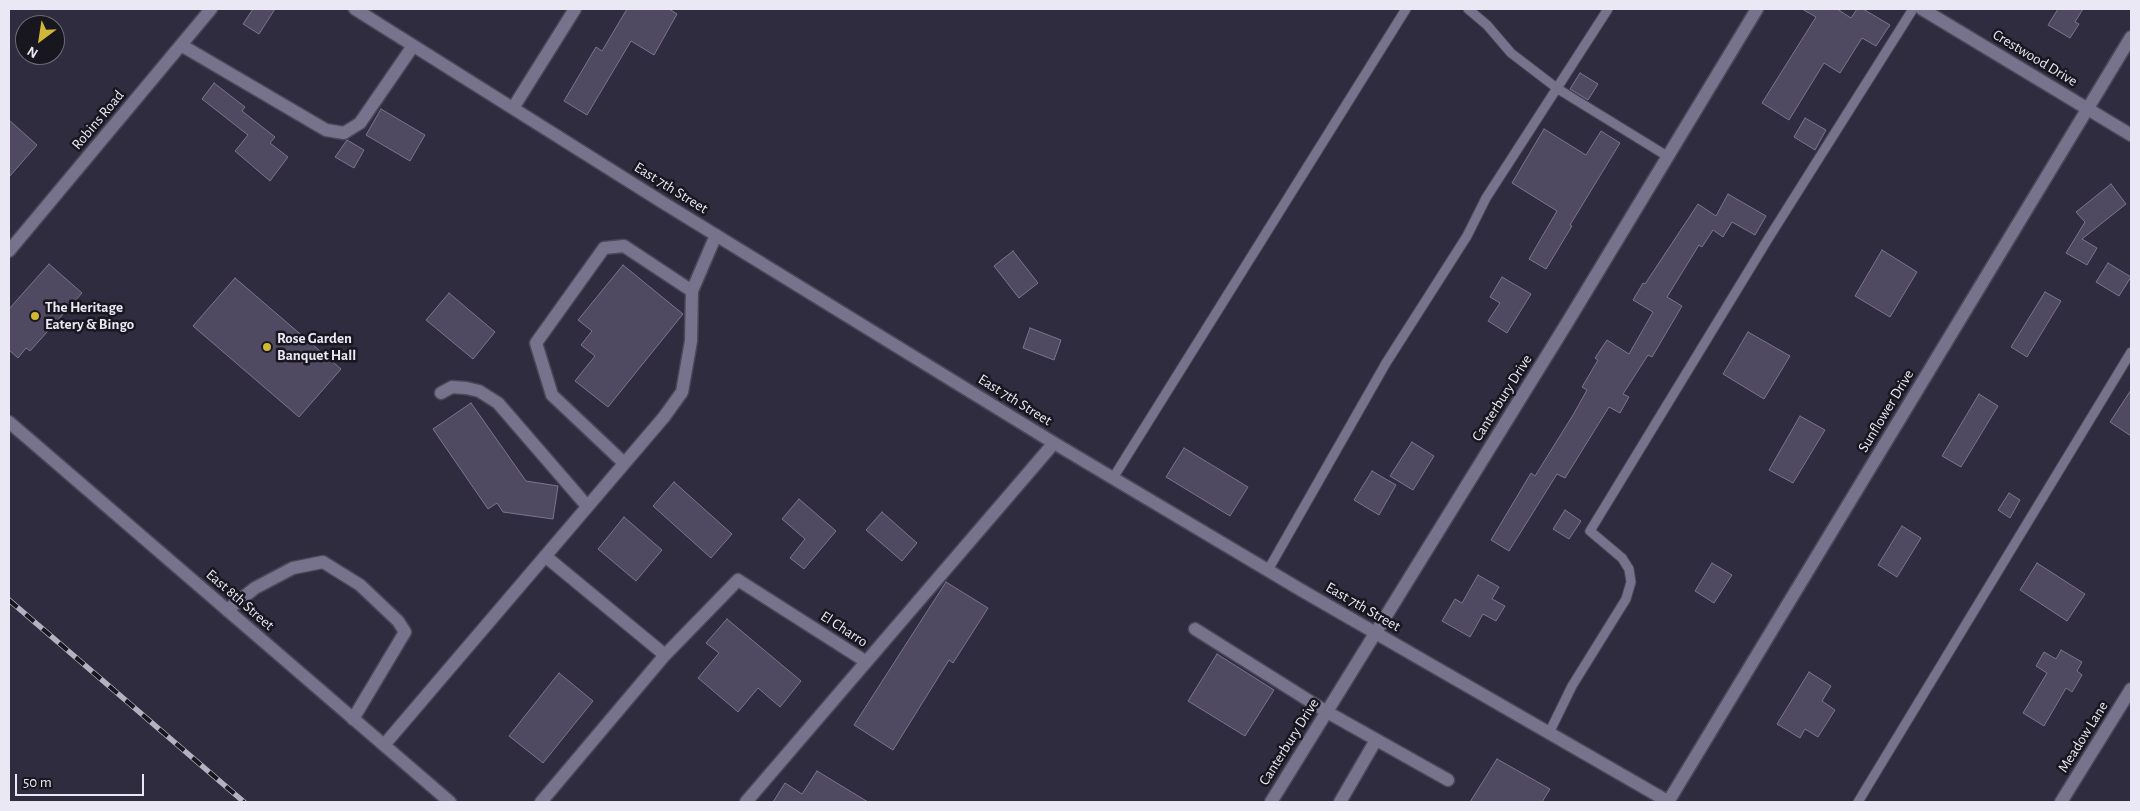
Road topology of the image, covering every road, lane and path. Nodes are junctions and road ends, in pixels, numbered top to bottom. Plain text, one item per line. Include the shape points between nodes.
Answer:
1 (211, 9) edge
2 (576, 9) edge
3 (1406, 9) edge
4 (1468, 9) edge
5 (1608, 9) edge
6 (1757, 9) edge
7 (1913, 9) edge
8 (1922, 9) edge
9 (361, 10) edge
10 (2131, 37) edge
11 (181, 45) junction
12 (414, 46) junction
13 (1558, 89) junction
14 (513, 108) junction
15 (2088, 108) junction
16 (2131, 135) edge
17 (1667, 156) junction
18 (716, 235) junction
19 (9, 251) edge
20 (692, 291) junction
21 (2131, 352) edge
22 (441, 393) dead end
23 (9, 422) edge
24 (1054, 443) junction
25 (624, 463) junction
26 (1113, 478) junction
27 (587, 506) junction
28 (545, 556) junction
29 (1268, 570) junction
30 (227, 610) junction
31 (1195, 629) dead end
32 (1376, 633) junction
33 (666, 655) junction
34 (865, 661) junction
35 (2131, 690) edge
36 (1327, 712) junction
37 (353, 719) junction
38 (1549, 733) junction
39 (1376, 740) junction
40 (384, 745) junction
41 (1448, 780) dead end
42 (450, 802) edge
43 (541, 802) edge
44 (746, 802) edge
45 (1271, 802) edge
46 (1340, 802) edge
47 (1669, 802) edge
48 (1858, 802) edge
49 (2062, 802) edge

1 - 11 street, Robins Road
2 - 14 street
3 - 26 lane
4 - 13 lane via 1487,25 1510,53
5 - 13 lane
6 - 17 street, Canterbury Drive
7 - 38 lane via 1590,531 1622,558 1630,569 1631,582 1626,599 1572,686
8 - 15 street, Crestwood Drive
9 - 12 street, East 7th Street
10 - 15 street, Sunflower Drive
11 - 12 street via 326,130 344,133 360,123
11 - 19 street, Robins Road
12 - 14 street, East 7th Street
13 - 17 lane
13 - 29 lane via 1486,198 1467,236 1386,363
14 - 18 street, East 7th Street
15 - 16 street, Crestwood Drive
15 - 47 street, Sunflower Drive
17 - 32 street, Canterbury Drive
18 - 20 street
18 - 24 street, East 7th Street
20 - 25 street via 690,341 682,392
20 - 25 street via 624,246 604,248 536,343 552,395
21 - 48 lane
22 - 27 street via 452,388 466,388 479,391 498,403
23 - 30 street, East 8th Street
24 - 26 street, East 7th Street
24 - 34 street
25 - 27 street
26 - 29 street, East 7th Street
27 - 28 street
28 - 33 street
28 - 40 street
29 - 32 street, East 7th Street
30 - 37 street, East 8th Street
30 - 37 street via 255,588 293,568 323,562 360,585 398,621 405,632
31 - 36 street
32 - 36 street, Canterbury Drive
32 - 38 street, East 7th Street
33 - 34 street, El Charro via 738,580
33 - 43 street
34 - 44 street, El Charro
35 - 49 street, Meadow Lane
36 - 39 street
36 - 45 street, Canterbury Drive
37 - 40 street, East 8th Street
38 - 47 street, East 7th Street
39 - 41 street
39 - 46 street
40 - 42 street, East 8th Street

